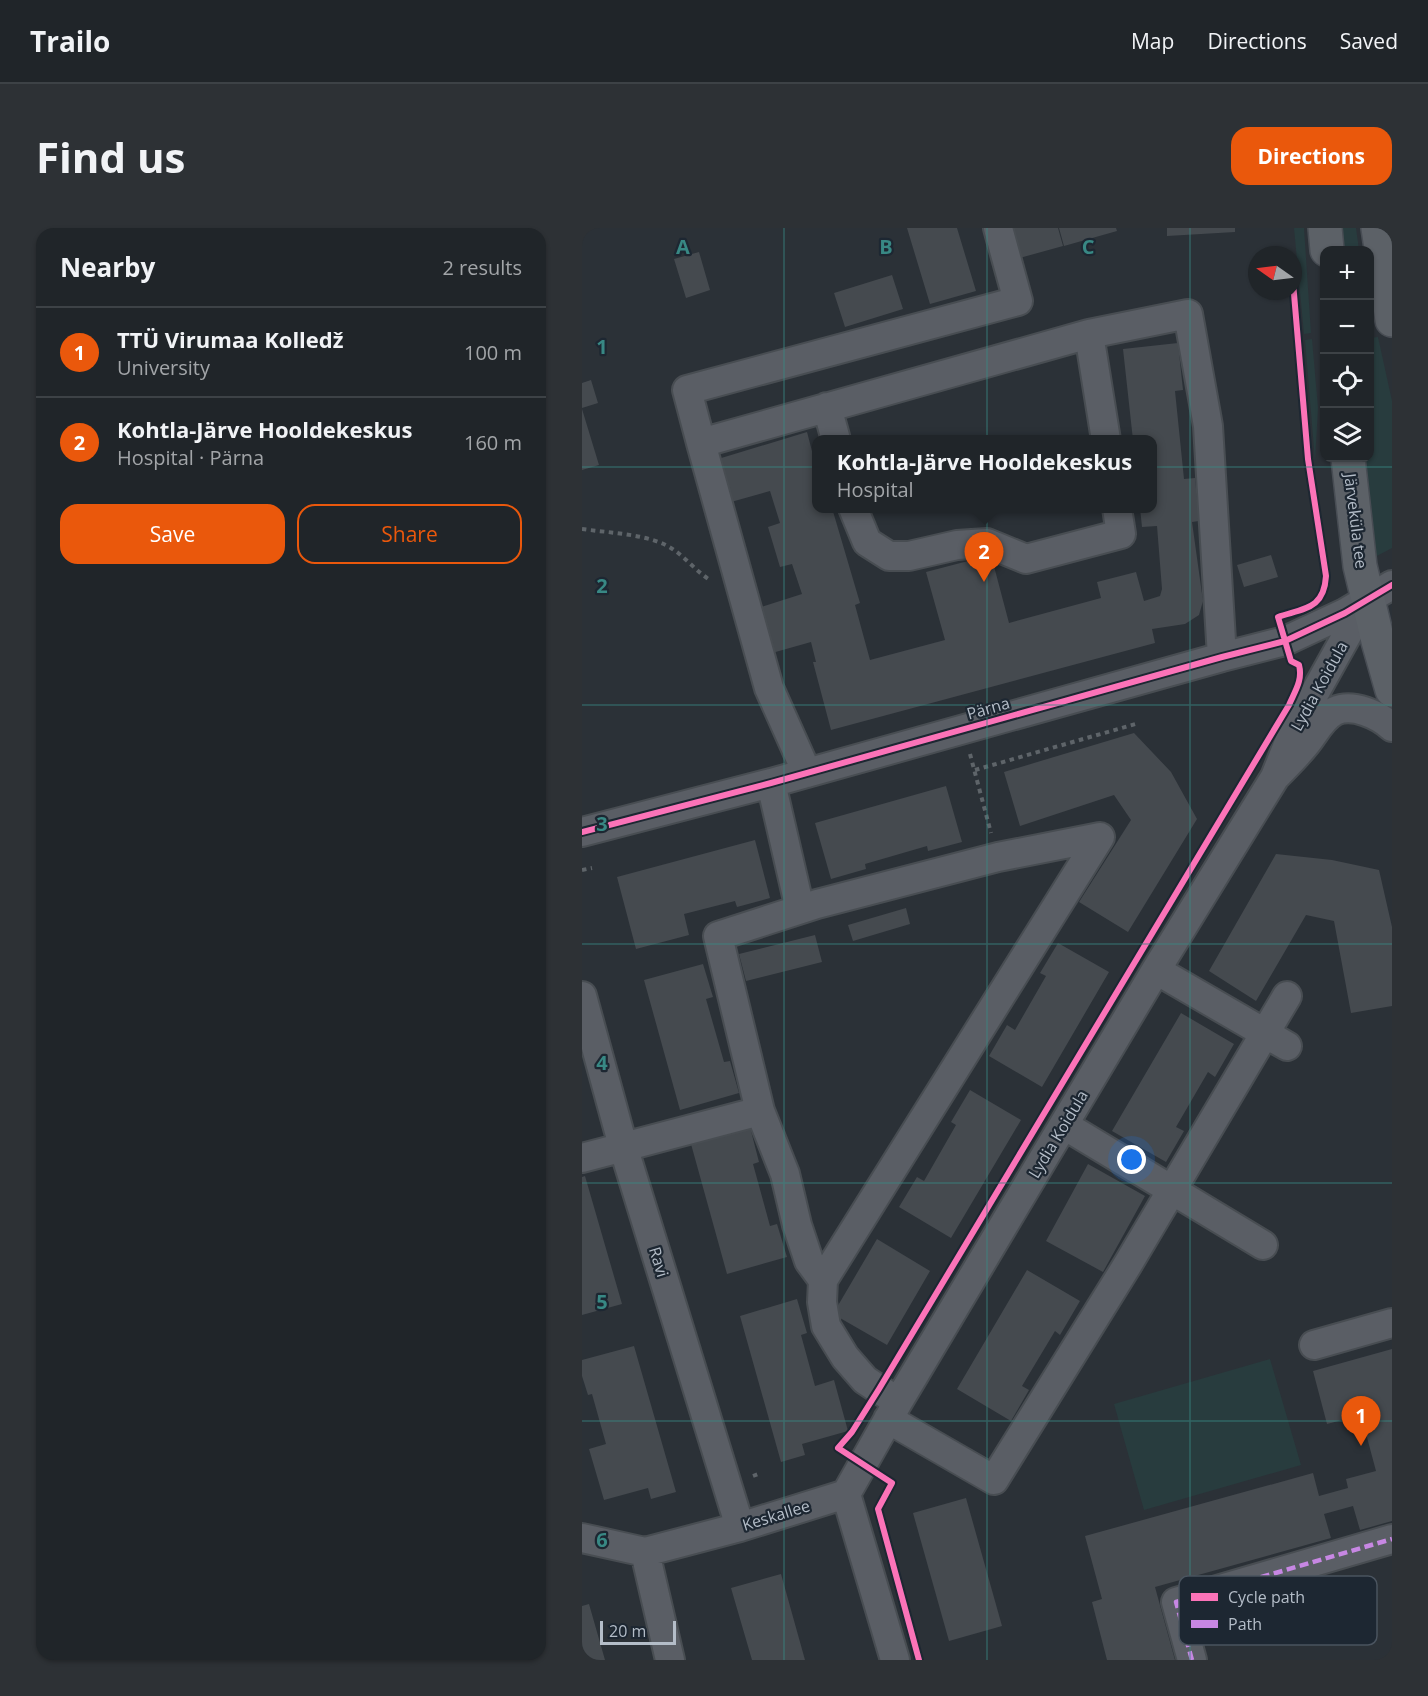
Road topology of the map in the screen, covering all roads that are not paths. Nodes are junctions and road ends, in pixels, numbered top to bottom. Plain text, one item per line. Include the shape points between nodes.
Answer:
1 (998, 228) edge
2 (1325, 228) edge
3 (1385, 240) edge
4 (1327, 246) edge
5 (1392, 320) edge
6 (1089, 334) junction
7 (827, 407) junction
8 (835, 435) edge
9 (1105, 435) edge
10 (701, 443) junction
11 (1348, 462) edge
12 (855, 513) edge
13 (1118, 513) edge
14 (1380, 591) edge
15 (1222, 657) junction
16 (1392, 690) edge
17 (1392, 727) edge
18 (807, 773) junction
19 (1275, 777) junction
20 (771, 783) junction
21 (582, 832) edge
22 (800, 909) junction
23 (1156, 970) junction
24 (582, 996) edge
25 (1287, 996) dead end
26 (1276, 1040) junction
27 (760, 1111) junction
28 (1064, 1125) junction
29 (623, 1146) junction
30 (582, 1158) edge
31 (1172, 1190) junction
32 (1263, 1245) dead end
33 (824, 1280) junction
34 (1392, 1323) edge
35 (1314, 1345) dead end
36 (893, 1410) junction
37 (846, 1494) junction
38 (740, 1527) junction
39 (582, 1538) edge
40 (1392, 1539) edge
41 (645, 1552) junction
42 (1265, 1576) edge
43 (1188, 1645) edge
44 (670, 1660) edge
45 (895, 1660) edge
46 (1192, 1660) edge

1 - 10 street via 1018,301 687,390
2 - 4 main road
3 - 5 main road
6 - 7 street
6 - 9 street
6 - 15 street via 1188,314 1208,426
7 - 8 street
7 - 10 street
10 - 18 street via 769,688
11 - 14 main road, Järveküla tee via 1360,566
12 - 13 street via 867,542 889,556 987,543 1026,559 1121,534
14 - 15 street, Pärna via 1285,641
14 - 16 main road, Järveküla tee via 1378,641
14 - 19 street, Lydia Koidula via 1293,732
15 - 18 street, Pärna
17 - 19 street, Lydia Koidula via 1371,713 1334,711
18 - 20 street, Pärna
19 - 23 street, Lydia Koidula
20 - 21 street, Pärna
20 - 22 street
22 - 27 street via 718,936
22 - 33 street via 998,857 1100,837
23 - 26 street
23 - 28 street, Lydia Koidula
24 - 29 street, Ravi
25 - 26 street
26 - 31 street
27 - 29 street
27 - 33 street via 785,1174 809,1261
28 - 31 street
28 - 36 street, Lydia Koidula
29 - 30 street
29 - 38 street, Ravi
31 - 32 street
31 - 36 street via 994,1480
33 - 36 street via 826,1326 846,1357
34 - 35 street
36 - 37 street, Lydia Koidula
37 - 38 street, Keskallee
37 - 45 street
38 - 41 street, Keskallee
39 - 41 street
40 - 42 street
41 - 44 street
43 - 46 street

